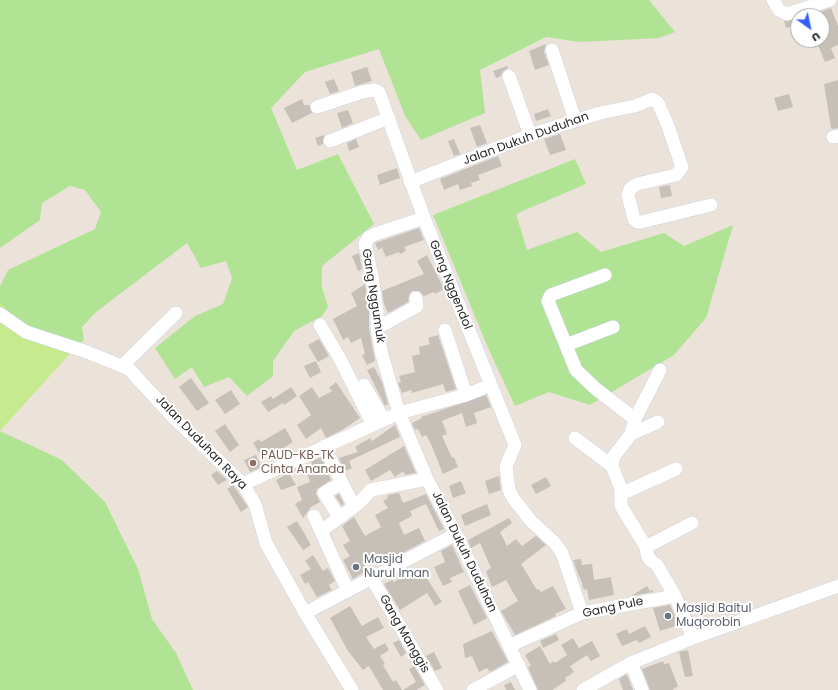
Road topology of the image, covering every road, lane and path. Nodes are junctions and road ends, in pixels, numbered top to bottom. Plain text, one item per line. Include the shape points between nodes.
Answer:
1 (773, 0) edge
2 (830, 0) edge
3 (552, 50) dead end
4 (508, 76) dead end
5 (317, 107) dead end
6 (389, 118) junction
7 (575, 120) junction
8 (530, 135) junction
9 (330, 141) dead end
10 (410, 182) junction
11 (711, 205) dead end
12 (424, 218) junction
13 (605, 275) dead end
14 (416, 298) dead end
15 (176, 313) dead end
16 (0, 314) edge
17 (320, 325) dead end
18 (613, 327) dead end
19 (377, 328) junction
20 (445, 330) dead end
21 (566, 345) junction
22 (122, 366) junction
23 (660, 370) dead end
24 (364, 385) dead end
25 (491, 385) junction
26 (466, 395) junction
27 (398, 413) junction
28 (635, 419) junction
29 (378, 422) junction
30 (658, 422) dead end
31 (631, 434) junction
32 (575, 438) dead end
33 (324, 446) junction
34 (612, 466) junction
35 (676, 469) dead end
36 (427, 479) junction
37 (342, 483) junction
38 (243, 484) junction
39 (621, 494) junction
40 (354, 506) junction
41 (314, 516) dead end
42 (339, 517) junction
43 (692, 523) dead end
44 (321, 530) junction
45 (456, 534) junction
46 (646, 547) junction
47 (371, 577) junction
48 (838, 586) edge
49 (348, 591) junction
50 (675, 596) junction
51 (305, 613) junction
52 (582, 613) junction
53 (693, 638) junction
54 (509, 646) junction
55 (631, 663) junction
56 (519, 666) junction
57 (352, 690) edge
58 (437, 690) edge
59 (473, 690) edge
60 (530, 690) edge
61 (583, 690) edge
62 (642, 690) edge

1 - 2 street via 779,10 787,14
3 - 7 street
4 - 8 street
5 - 6 street, Gang Nggendol via 375,90 379,92
6 - 9 street
6 - 10 street, Gang Nggendol
7 - 8 street, Jalan Dukuh Duduhan
7 - 11 street, Jalan Dukuh Duduhan via 652,99 658,103 674,139 682,167 676,175 637,184 630,189 628,195 635,221 641,222
8 - 10 street, Jalan Dukuh Duduhan
10 - 12 street, Gang Nggendol
12 - 19 street, Gang Nggumuk via 375,234 366,240 377,311
12 - 25 street, Gang Nggendol
13 - 21 street via 551,295 548,301
14 - 19 street via 417,306
15 - 22 street
16 - 22 street, Jalan Duduhan Raya via 26,332
17 - 29 street
18 - 21 street
19 - 27 street, Gang Nggumuk
20 - 26 street
21 - 28 street via 576,370
22 - 38 street, Jalan Duduhan Raya via 139,377 175,419
23 - 28 street
24 - 29 street
25 - 26 street
25 - 52 street, Gang Nggendol via 515,445 506,466 509,490 531,521 562,553
26 - 27 street
27 - 29 street
27 - 36 street, Jalan Dukuh Duduhan
28 - 31 street
29 - 33 street
30 - 31 street
31 - 34 street via 614,456
32 - 34 street
33 - 37 street
33 - 38 street
34 - 39 street
35 - 39 street
36 - 40 street via 376,487
36 - 45 street, Jalan Dukuh Duduhan
37 - 40 street
37 - 42 street via 324,493
38 - 51 street, Jalan Duduhan Raya via 255,504 266,543
39 - 46 street via 621,506
40 - 42 street
41 - 44 street
42 - 44 street
43 - 46 street
44 - 49 street
45 - 47 street
45 - 54 street, Jalan Dukuh Duduhan
46 - 50 street via 653,551 656,557 653,563
47 - 49 street
47 - 58 street, Gang Manggis
48 - 53 street
49 - 51 street
50 - 52 street, Gang Pule
50 - 53 street
51 - 57 street, Jalan Duduhan Raya
52 - 54 street, Gang Pule
53 - 55 street
54 - 56 street, Jalan Dukuh Duduhan
55 - 61 street
55 - 62 street
56 - 59 street
56 - 60 street, Jalan Dukuh Duduhan

